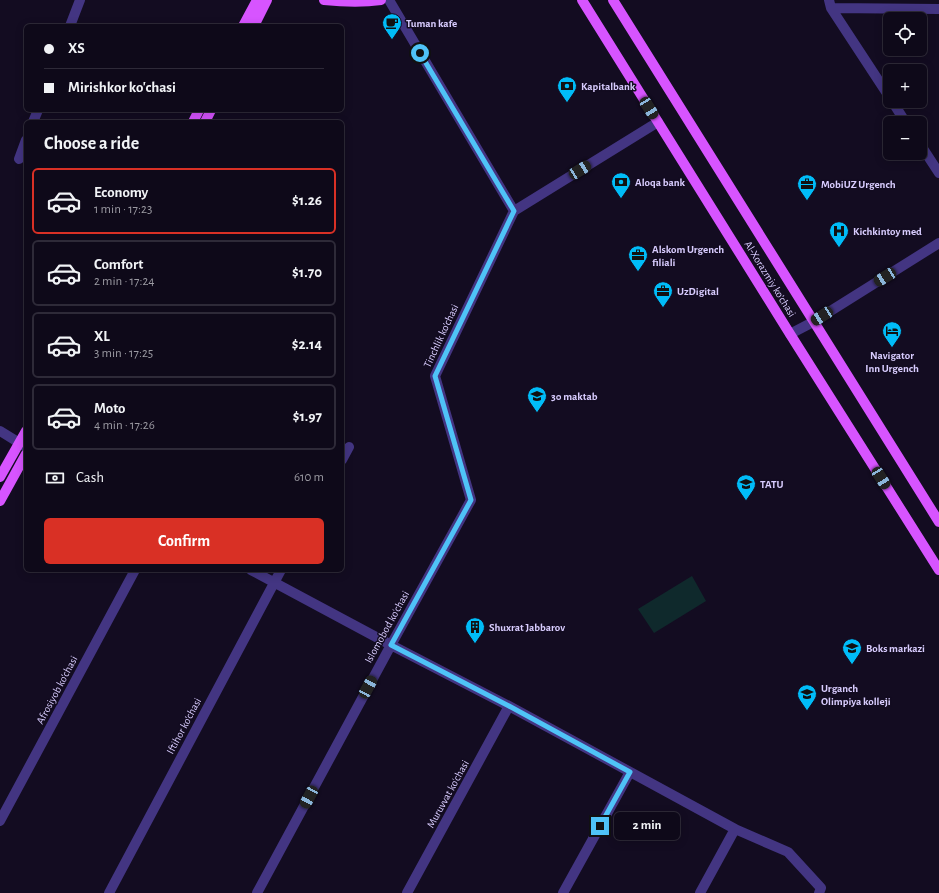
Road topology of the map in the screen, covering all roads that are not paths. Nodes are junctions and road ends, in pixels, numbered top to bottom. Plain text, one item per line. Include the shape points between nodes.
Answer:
1 (80, 0) edge
2 (257, 0) edge
3 (267, 0) edge
4 (324, 0) edge
5 (380, 0) edge
6 (389, 0) edge
7 (582, 0) edge
8 (613, 0) edge
9 (830, 4) edge
10 (939, 9) edge
11 (71, 24) edge
12 (244, 24) edge
13 (255, 24) edge
14 (883, 87) edge
15 (658, 122) junction
16 (24, 145) edge
17 (927, 155) edge
18 (19, 159) dead end
19 (939, 173) edge
20 (514, 211) junction
21 (939, 243) edge
22 (813, 322) junction
23 (790, 334) junction
24 (0, 431) edge
25 (23, 445) edge
26 (350, 447) dead end
27 (344, 457) edge
28 (24, 458) edge
29 (0, 477) edge
30 (471, 500) joint
31 (0, 501) edge
32 (939, 522) edge
33 (939, 570) edge
34 (134, 572) edge
35 (256, 572) edge
36 (280, 572) edge
37 (274, 582) junction
38 (391, 645) junction
39 (509, 706) junction
40 (630, 772) junction
41 (0, 821) edge
42 (735, 829) junction
43 (820, 890) edge
44 (109, 893) edge
45 (258, 893) edge
46 (407, 893) edge
47 (563, 893) edge
48 (700, 893) edge

1 - 11 street
2 - 12 main road
3 - 13 main road
4 - 5 main road
6 - 20 street
7 - 15 main road, Al-Xorazmiy ko’chasi
8 - 22 main road, Al-Xorazmiy ko’chasi
9 - 10 street
9 - 14 street
15 - 20 street
15 - 23 main road, Al-Xorazmiy ko’chasi
16 - 18 street
17 - 19 street
20 - 30 street, Tinchlik ko'chasi via 435,376
21 - 22 street
22 - 23 street
22 - 32 main road, Al-Xorazmiy ko’chasi
23 - 33 main road, Al-Xorazmiy ko’chasi
24 - 25 street
25 - 29 main road
26 - 27 street
28 - 31 main road
30 - 38 street, Islomobod ko'chasi
34 - 41 street, Afrosiyob ko'chasi
35 - 37 street
36 - 37 street, Iftihor ko'chasi
37 - 38 street
37 - 44 street, Iftihor ko'chasi
38 - 39 street
38 - 45 street, Islomobod ko'chasi
39 - 40 street
39 - 46 street, Muruvvat ko'chasi
40 - 42 street
40 - 47 street
42 - 43 street via 788,852
42 - 48 street

